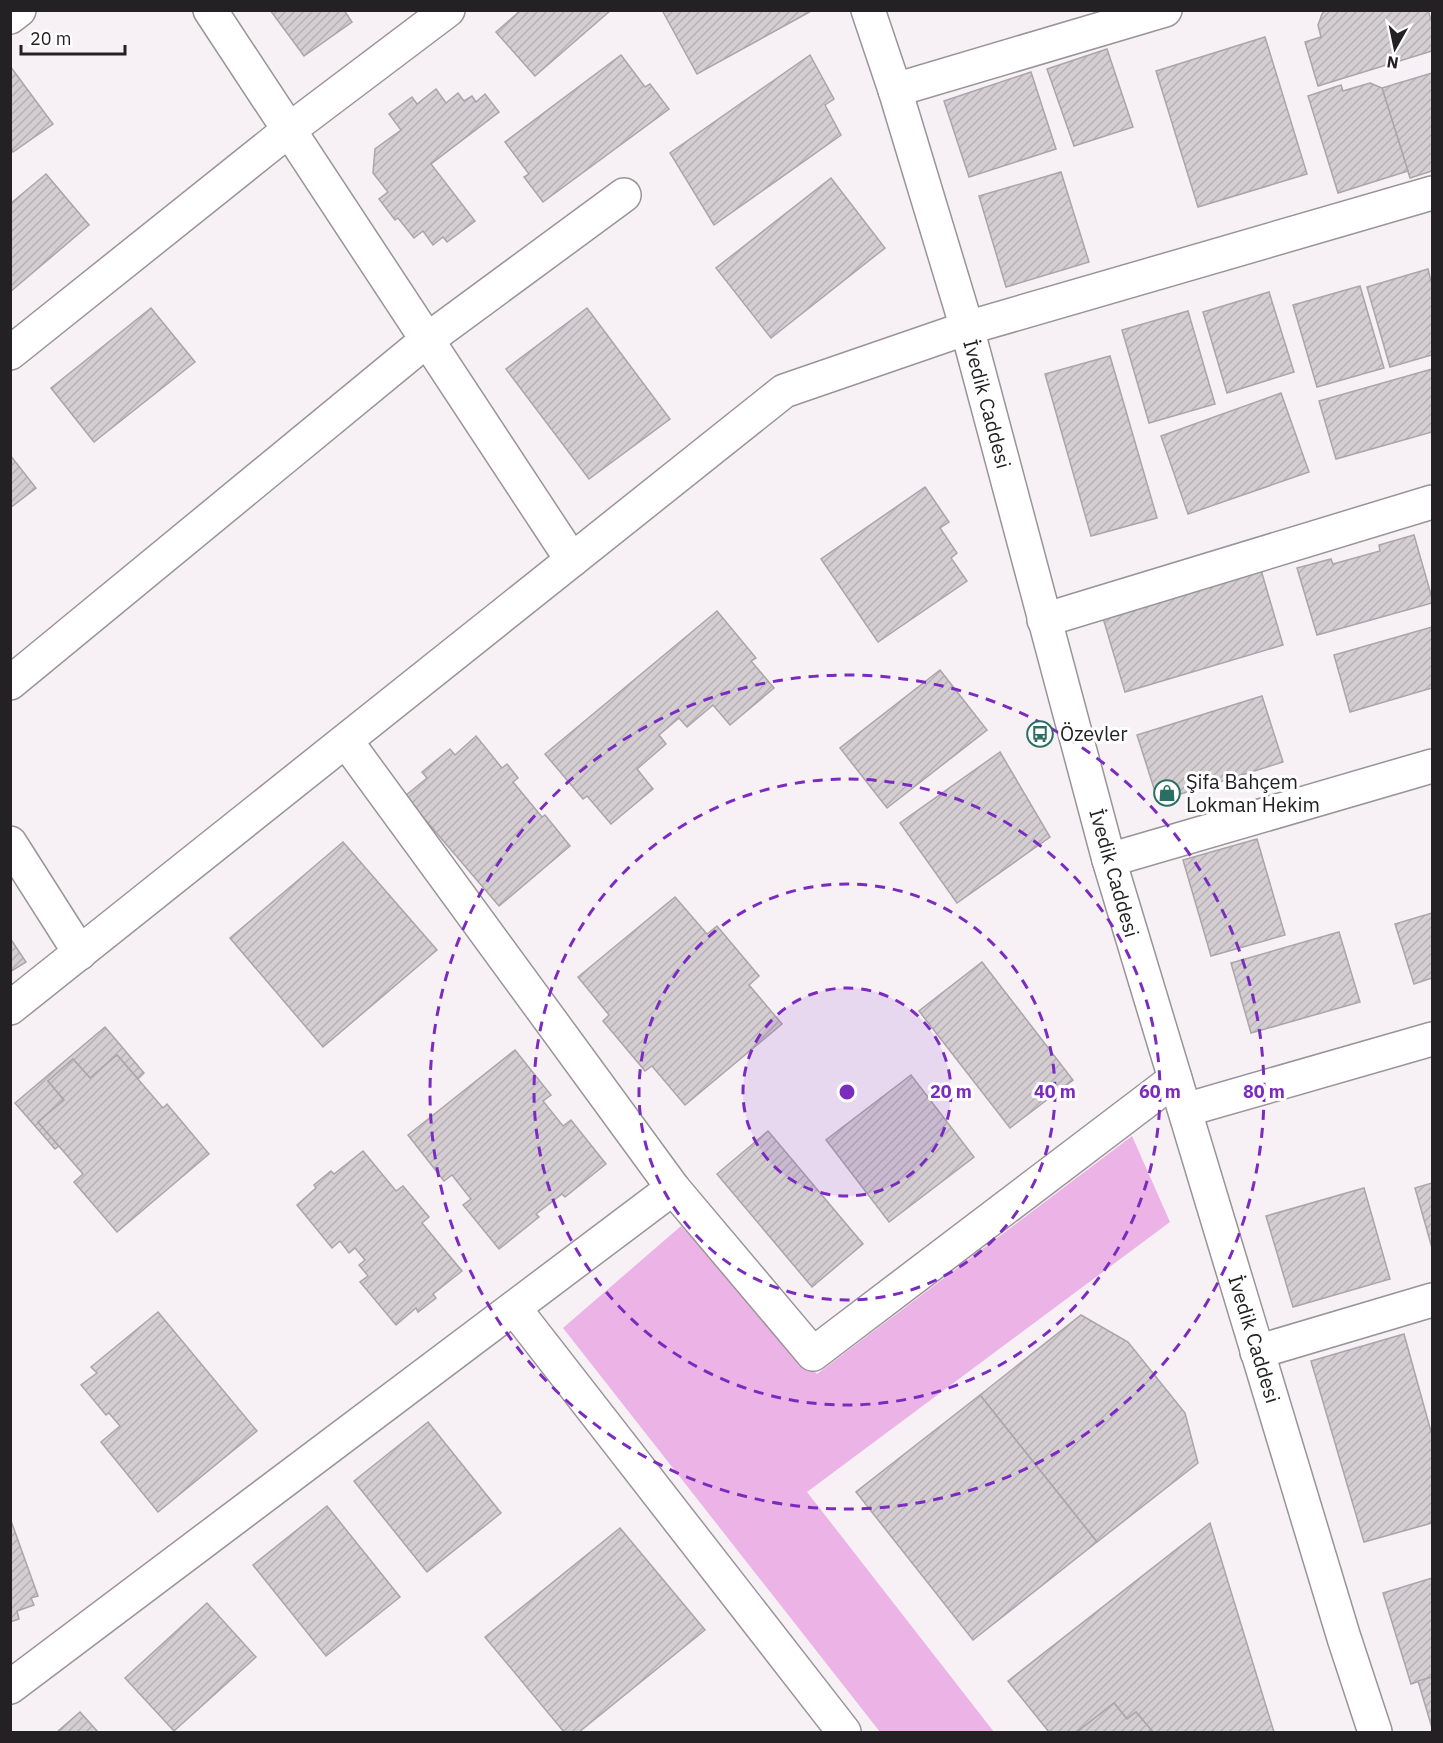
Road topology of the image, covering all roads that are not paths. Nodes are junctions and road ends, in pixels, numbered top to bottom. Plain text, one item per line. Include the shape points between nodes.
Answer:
1 (19, 10) edge
2 (210, 10) edge
3 (448, 10) edge
4 (868, 10) edge
5 (1165, 10) edge
6 (10, 17) edge
7 (895, 90) junction
8 (289, 130) junction
9 (1432, 193) edge
10 (624, 195) dead end
11 (967, 328) junction
12 (427, 340) junction
13 (10, 353) edge
14 (1432, 502) edge
15 (572, 560) junction
16 (1044, 620) junction
17 (10, 683) edge
18 (346, 741) junction
19 (1432, 766) edge
20 (10, 843) edge
21 (1109, 860) junction
22 (80, 953) junction
23 (10, 1008) edge
24 (1432, 1039) edge
25 (1175, 1079) junction
26 (1185, 1110) junction
27 (673, 1188) junction
28 (1432, 1300) edge
29 (514, 1308) junction
30 (1257, 1352) junction
31 (10, 1687) edge
32 (844, 1732) edge
33 (1375, 1732) edge

1 - 6 street
2 - 8 street
3 - 8 street
4 - 7 street, İvedik Caddesi
5 - 7 street
7 - 11 street, İvedik Caddesi
8 - 12 street
8 - 13 street
9 - 11 street
10 - 12 street
11 - 15 street via 784,391
11 - 16 street, İvedik Caddesi
12 - 15 street
12 - 17 street
14 - 16 street
15 - 18 street
16 - 21 street, İvedik Caddesi
18 - 22 street
18 - 27 street
19 - 21 street
20 - 22 street
21 - 25 street, İvedik Caddesi
22 - 23 street
24 - 26 street
25 - 26 street, İvedik Caddesi
25 - 27 street via 813,1354
26 - 30 street, İvedik Caddesi
27 - 29 street
28 - 30 street
29 - 31 street
29 - 32 street
30 - 33 street, İvedik Caddesi

